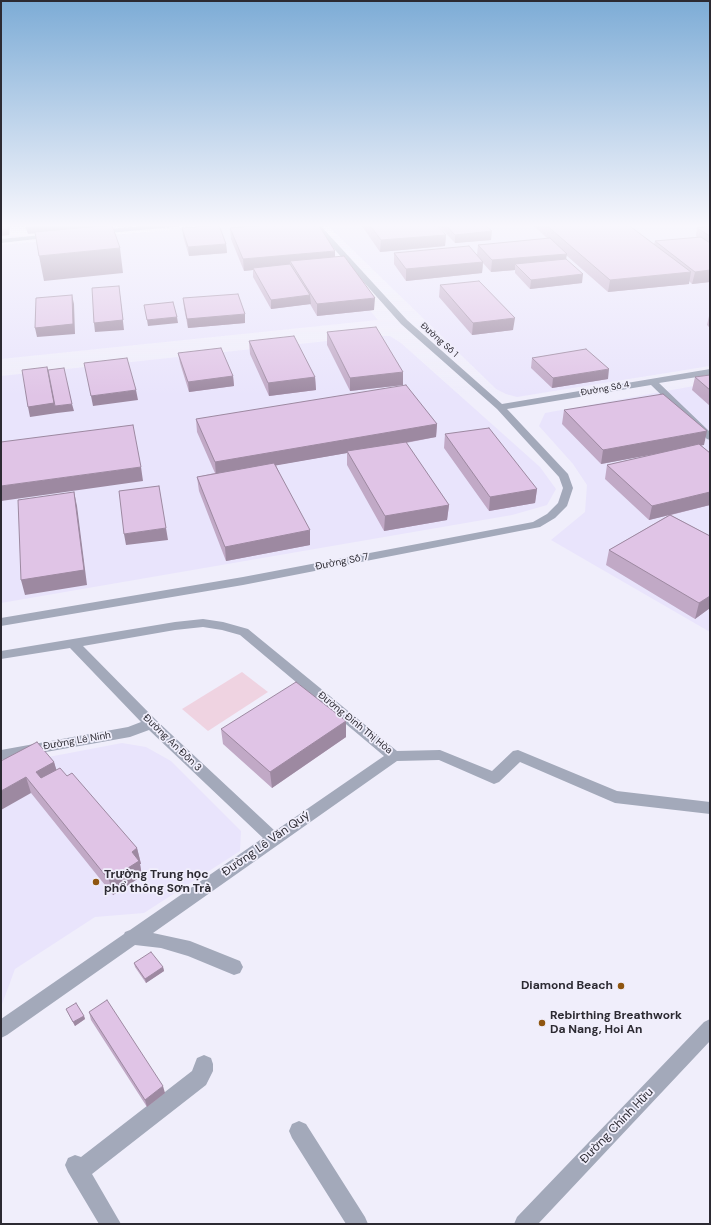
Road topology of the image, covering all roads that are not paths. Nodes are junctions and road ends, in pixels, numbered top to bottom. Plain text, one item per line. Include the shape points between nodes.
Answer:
1 (367, 281) edge
2 (710, 372) edge
3 (652, 381) junction
4 (503, 410) junction
5 (710, 437) edge
6 (1, 622) edge
7 (73, 643) junction
8 (1, 655) edge
9 (151, 724) junction
10 (1, 755) edge
11 (394, 756) junction
12 (710, 808) edge
13 (274, 839) junction
14 (131, 937) junction
15 (234, 967) dead end
16 (710, 1028) edge
17 (1, 1029) edge
18 (204, 1064) dead end
19 (299, 1131) dead end
20 (111, 1224) edge
21 (358, 1224) edge
22 (524, 1224) edge

1 - 4 street, Đường Số 1 via 404,322
2 - 3 street, Đường Số 4
3 - 4 street, Đường Số 4
3 - 5 street
4 - 6 street, Đường Số 7 via 564,476 568,488 563,504 551,516 536,525 243,581
7 - 8 street, Đường Đinh Thị Hòa
7 - 9 street, Đường An Đồn 3
7 - 11 street, Đường Đinh Thị Hòa via 203,623 244,632
9 - 10 street, Đường Lê Ninh via 130,732
9 - 13 street, Đường An Đồn 3
11 - 12 street, Đường Đinh Thị Hòa via 440,755 494,778 518,755 615,797
11 - 13 street, Đường Lê Văn Quý
13 - 14 street, Đường Lê Văn Quý
14 - 15 street via 161,940
14 - 17 street, Đường Lê Văn Quý
16 - 22 street, Đường Chính Hữu
18 - 20 street via 204,1071 199,1078 77,1168
19 - 21 street

